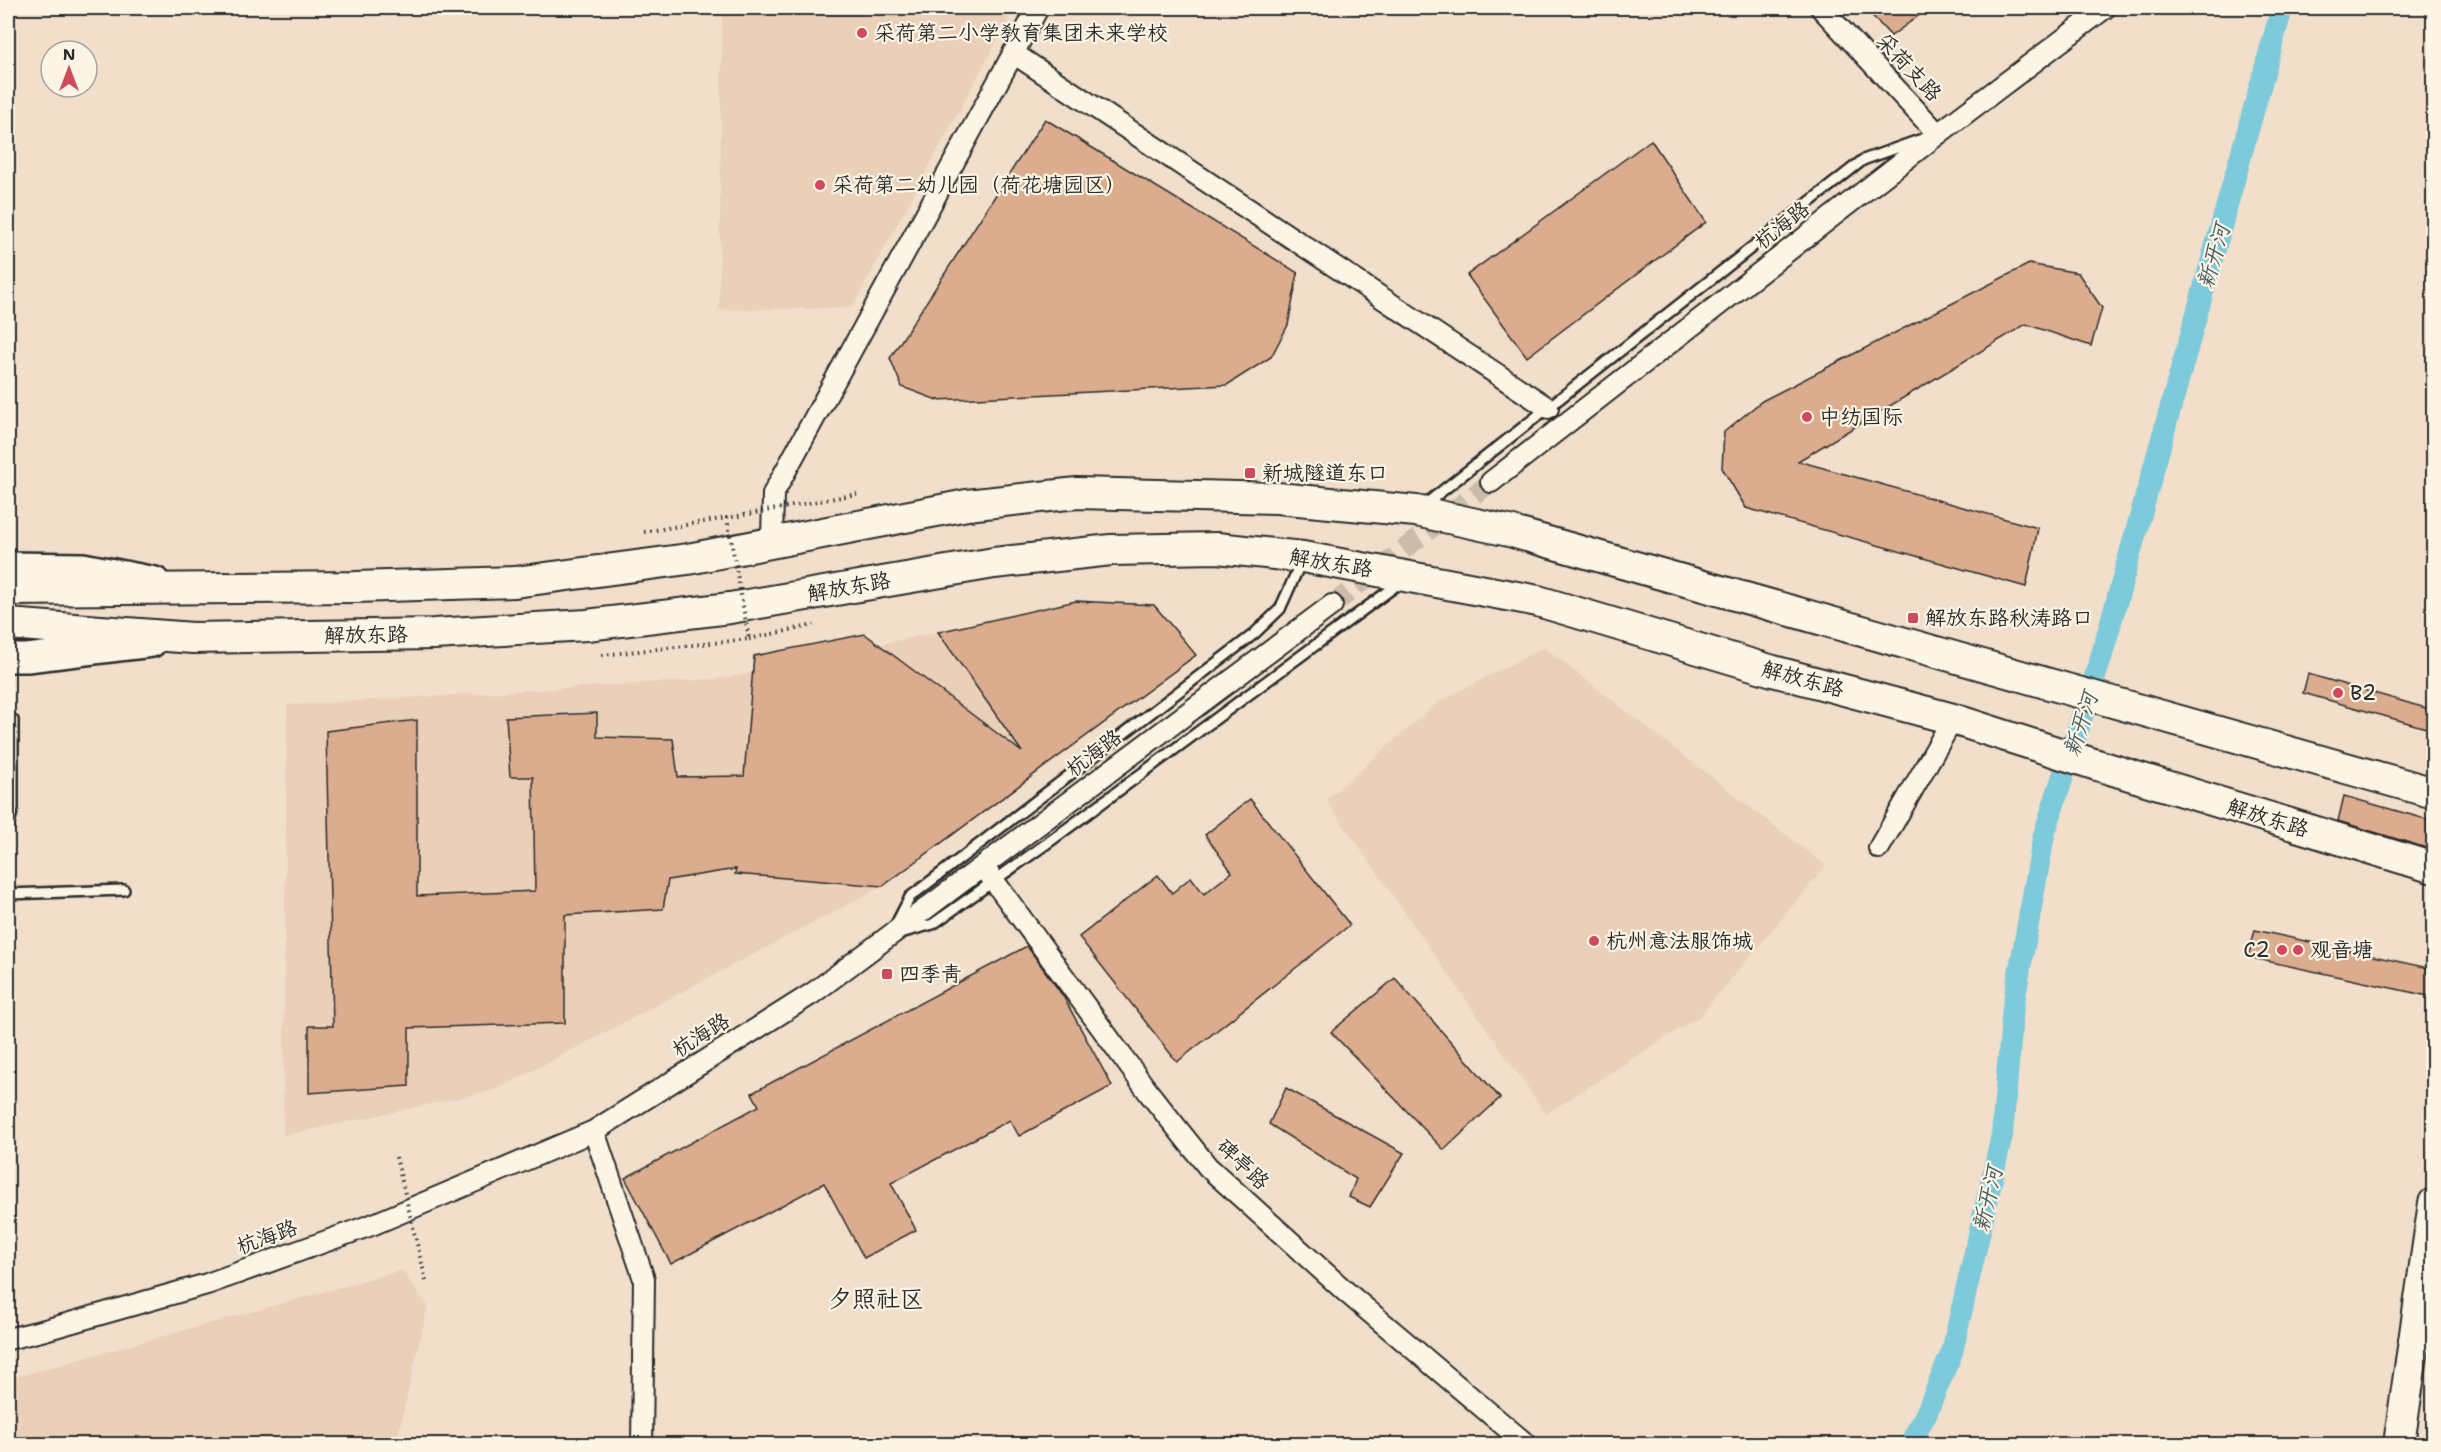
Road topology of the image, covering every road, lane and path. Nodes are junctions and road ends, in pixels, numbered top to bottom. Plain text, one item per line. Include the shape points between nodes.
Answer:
1 (1038, 8) edge
2 (1821, 8) edge
3 (2105, 8) edge
4 (1013, 53) junction
5 (1938, 134) junction
6 (1548, 408) junction
7 (1491, 482) tunnel mouth
8 (857, 494) dead end
9 (1416, 511) junction
10 (727, 518) junction
11 (644, 532) dead end
12 (772, 542) junction
13 (1303, 557) junction
14 (8, 566) edge
15 (1409, 576) junction
16 (194, 589) junction
17 (8, 590) edge
18 (1332, 605) tunnel mouth
19 (8, 624) edge
20 (814, 625) dead end
21 (193, 638) junction
22 (749, 639) junction
23 (602, 655) dead end
24 (8, 658) edge
25 (1953, 719) junction
26 (14, 720) dead end
27 (2433, 793) edge
28 (8, 828) edge
29 (1879, 849) dead end
30 (2433, 868) edge
31 (988, 873) junction
32 (124, 890) dead end
33 (8, 894) edge
34 (890, 936) junction
35 (594, 1131) junction
36 (396, 1157) dead end
37 (2433, 1203) edge
38 (427, 1286) dead end
39 (8, 1339) edge
40 (642, 1444) edge
41 (1526, 1444) edge
42 (2399, 1444) edge

1 - 4 street
2 - 5 street, 采荷支路
3 - 5 street, 杭海路
4 - 6 street
4 - 12 street via 773,494
5 - 6 lane via 1863,160
5 - 7 street, 杭海路
6 - 9 lane
8 - 10 path, bridge
9 - 12 main road via 1277,498 1077,493 967,505
9 - 27 main road via 1509,531
10 - 11 path
10 - 22 path, bridge
12 - 16 main road via 688,559 515,582
13 - 15 main road, 解放东路
13 - 21 main road, 解放东路 via 1216,548 1111,550 994,563 730,608 587,625 434,634
13 - 34 lane via 1280,609 1254,634 910,897
14 - 16 main road via 84,567
15 - 25 main road, 解放东路 via 1538,601 1773,671
15 - 31 lane
16 - 17 main road
18 - 31 street, 杭海路
19 - 21 main road, 解放东路
20 - 22 path
21 - 24 main road, 解放东路
22 - 23 path, bridge
25 - 29 street
25 - 30 main road, 解放东路, bridge
26 - 28 lane via 14,808
31 - 34 street, 杭海路
31 - 41 street, 碑亭路 via 1208,1167 1345,1291
32 - 33 lane
34 - 35 street, 杭海路 via 813,993
35 - 39 street, 杭海路 via 374,1224 207,1284
35 - 40 street via 644,1279
36 - 38 path, bridge
37 - 42 main road

